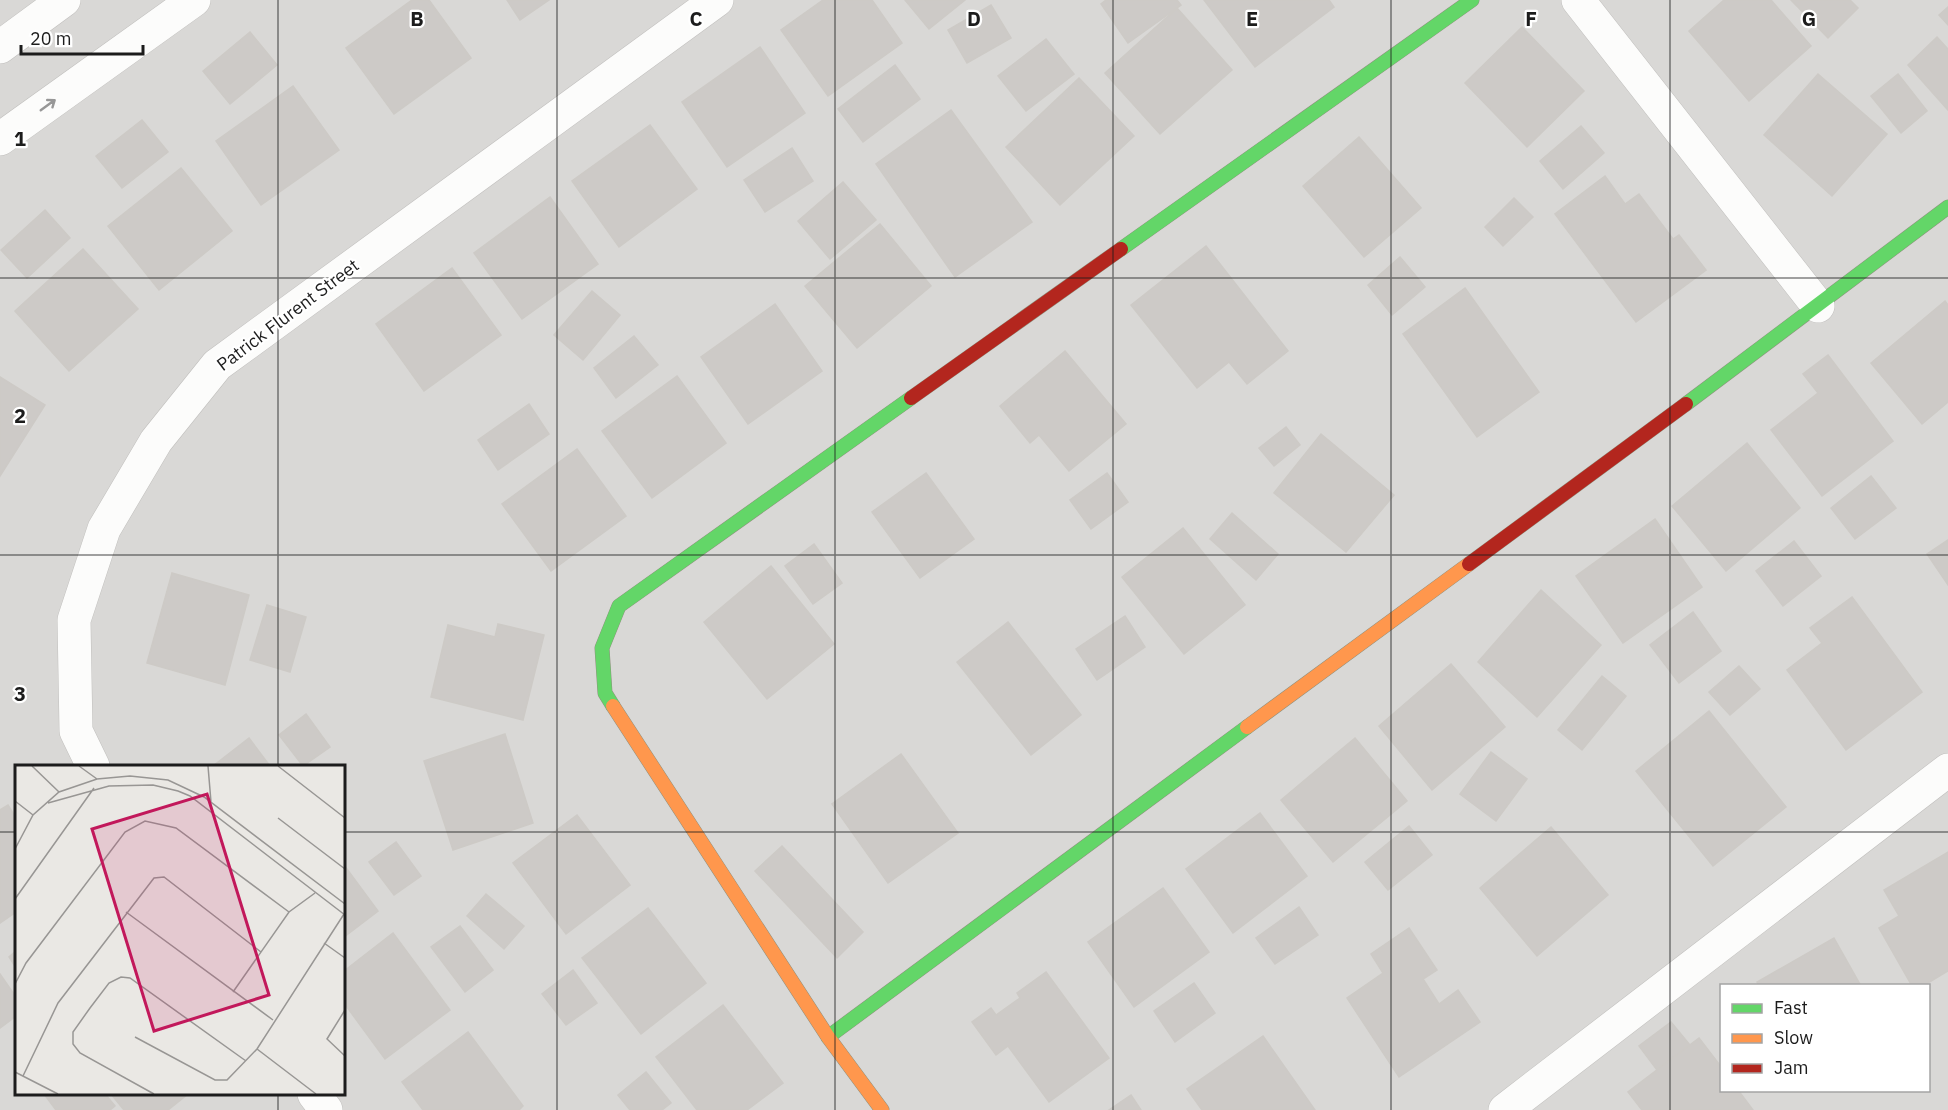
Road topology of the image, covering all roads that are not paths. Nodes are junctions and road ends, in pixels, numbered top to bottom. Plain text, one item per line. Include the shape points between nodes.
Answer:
1 (64, 0) edge
2 (194, 0) edge
3 (717, 0) edge
4 (1472, 0) edge
5 (1578, 0) edge
6 (0, 47) edge
7 (0, 138) edge
8 (1948, 207) edge
9 (1818, 306) junction
10 (93, 765) edge
11 (1948, 771) edge
12 (828, 1037) junction
13 (315, 1095) edge
14 (326, 1110) edge
15 (882, 1110) edge
16 (1505, 1110) edge

1 - 6 street
7 -> 2 street
3 - 10 street, Patrick Flurent Street via 217,365 156,441 104,529 74,620 76,731
4 - 12 street via 619,606 602,648 605,693
5 - 9 street
8 - 9 street
9 - 12 street
11 - 16 street
12 - 15 street
13 - 14 street

